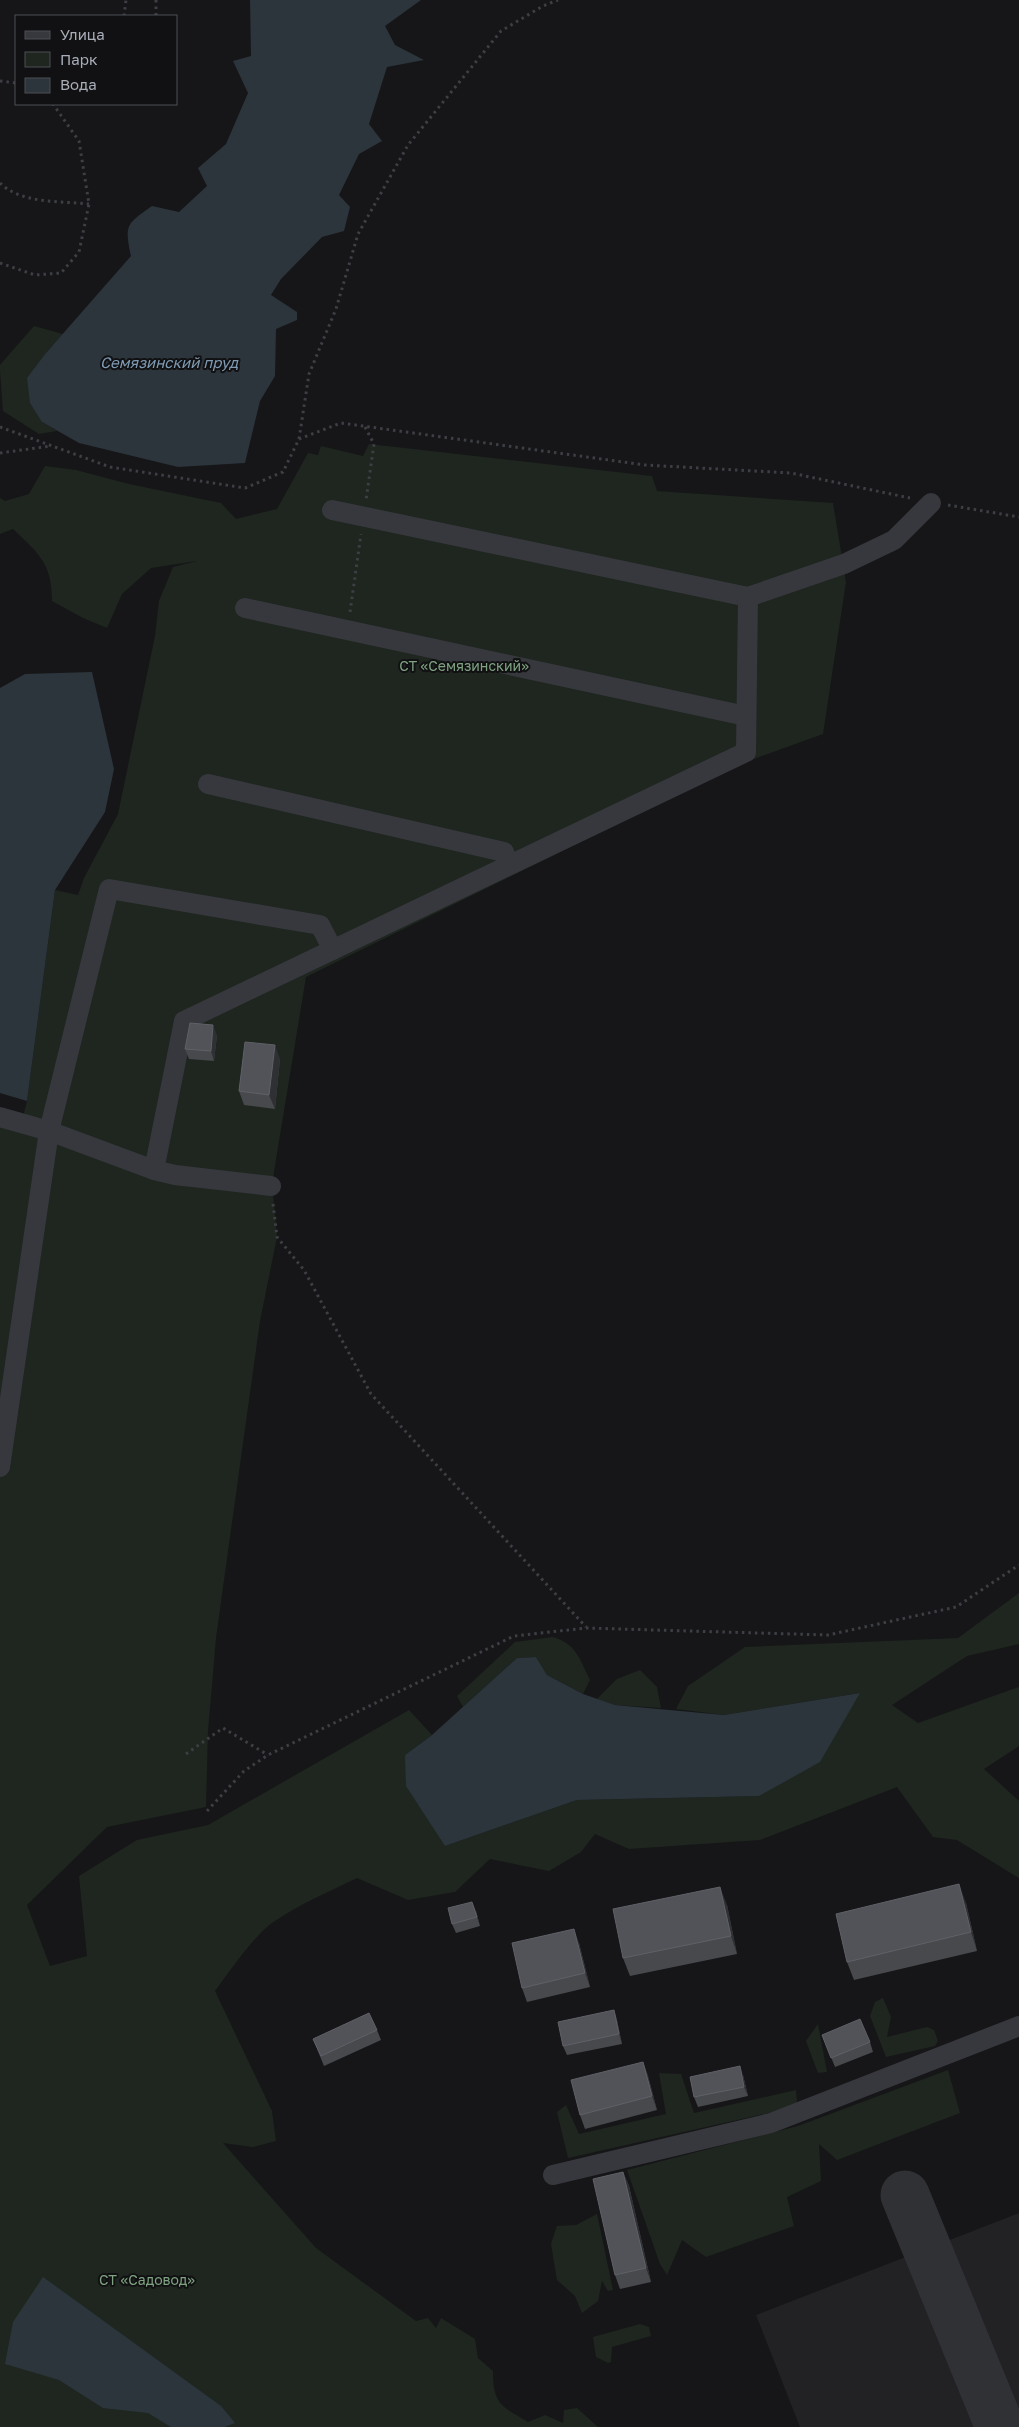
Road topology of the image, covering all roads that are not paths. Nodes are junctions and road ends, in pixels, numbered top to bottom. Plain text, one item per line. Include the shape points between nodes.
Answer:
1 (931, 502) road end
2 (332, 510) dead end
3 (748, 597) junction
4 (244, 608) dead end
5 (746, 716) junction
6 (208, 784) dead end
7 (509, 865) junction
8 (333, 950) junction
9 (0, 1117) edge
10 (49, 1131) junction
11 (154, 1170) junction
12 (271, 1186) road end
13 (0, 1467) edge
14 (1019, 2026) edge
15 (553, 2175) dead end

1 - 3 lane via 894,540 844,564
2 - 3 lane
3 - 5 lane
4 - 5 lane
5 - 7 lane via 746,752
6 - 7 lane via 504,852
7 - 8 lane
8 - 10 lane via 320,925 109,889
8 - 11 lane via 184,1021
9 - 10 lane
10 - 11 lane
10 - 13 lane
11 - 12 lane
14 - 15 lane via 771,2123

